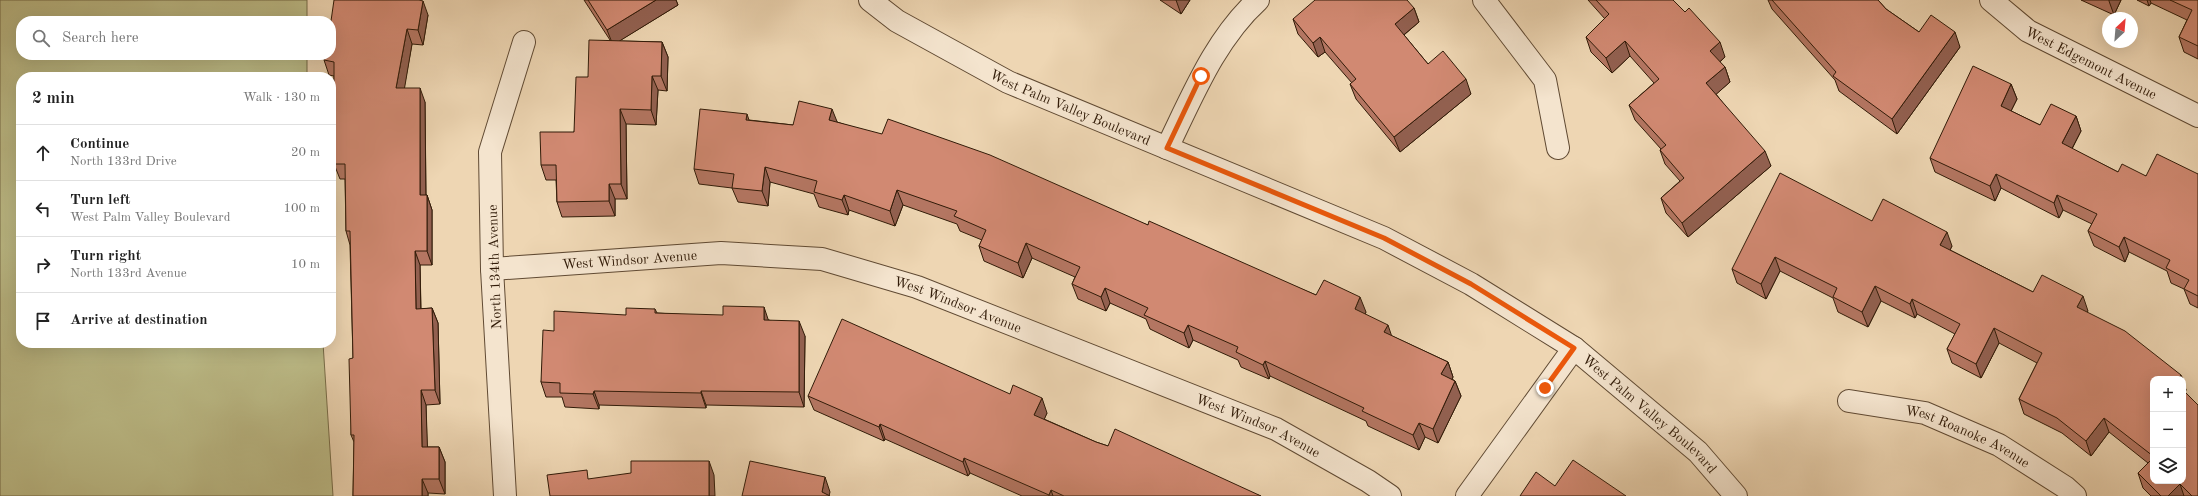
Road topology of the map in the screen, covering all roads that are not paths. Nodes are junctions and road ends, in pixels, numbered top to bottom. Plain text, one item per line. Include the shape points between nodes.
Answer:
1 (870, 0) edge
2 (1258, 0) edge
3 (1484, 0) edge
4 (1991, 0) edge
5 (524, 42) dead end
6 (2198, 116) edge
7 (1167, 148) junction
8 (1558, 148) dead end
9 (492, 270) junction
10 (1574, 348) junction
11 (1849, 401) dead end
12 (505, 496) edge
13 (1390, 496) edge
14 (1467, 496) edge
15 (1736, 496) edge
16 (2075, 496) edge

1 - 7 street, West Palm Valley Boulevard via 897,21 1008,82
2 - 7 street via 1243,14 1201,76
3 - 8 street via 1545,80
4 - 6 street, West Edgemont Avenue via 2028,31
5 - 9 street, North 134th Avenue via 490,152
7 - 10 street, West Palm Valley Boulevard via 1384,238 1471,284
9 - 12 street, North 134th Avenue
9 - 13 street, West Windsor Avenue via 721,253 822,259 917,286 1276,429
10 - 14 street
10 - 15 street, West Palm Valley Boulevard via 1698,452
11 - 16 street, West Roanoke Avenue via 1925,413 1999,446 2065,487

